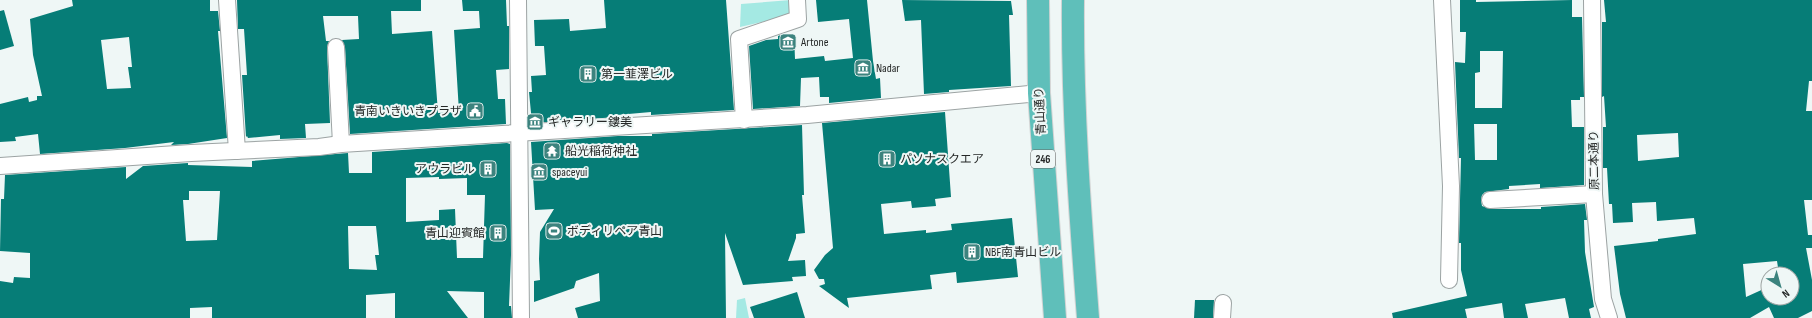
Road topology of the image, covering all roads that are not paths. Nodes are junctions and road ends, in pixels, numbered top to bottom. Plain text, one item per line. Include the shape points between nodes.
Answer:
1 (227, 0) edge
2 (518, 0) edge
3 (797, 0) edge
4 (1038, 0) edge
5 (1073, 0) edge
6 (1442, 0) edge
7 (1592, 0) edge
8 (336, 47) dead end
9 (1039, 93) junction
10 (744, 120) junction
11 (520, 134) junction
12 (341, 144) junction
13 (237, 151) junction
14 (0, 166) edge
15 (1594, 194) junction
16 (1490, 200) dead end
17 (1449, 280) dead end
18 (521, 318) edge
19 (1054, 318) edge
20 (1088, 318) edge
21 (1609, 318) edge

1 - 13 street
2 - 11 street
3 - 10 street via 798,18 739,39
4 - 9 highway, 青山通り / 246
5 - 20 highway via 1079,210
6 - 17 street via 1451,186
7 - 15 street, 原二本通り
8 - 12 street
9 - 10 street
9 - 19 highway, 青山通り / 246
10 - 11 street
11 - 12 street
11 - 18 street
12 - 13 street
13 - 14 street
15 - 16 street
15 - 21 street, 原二本通り via 1603,299

